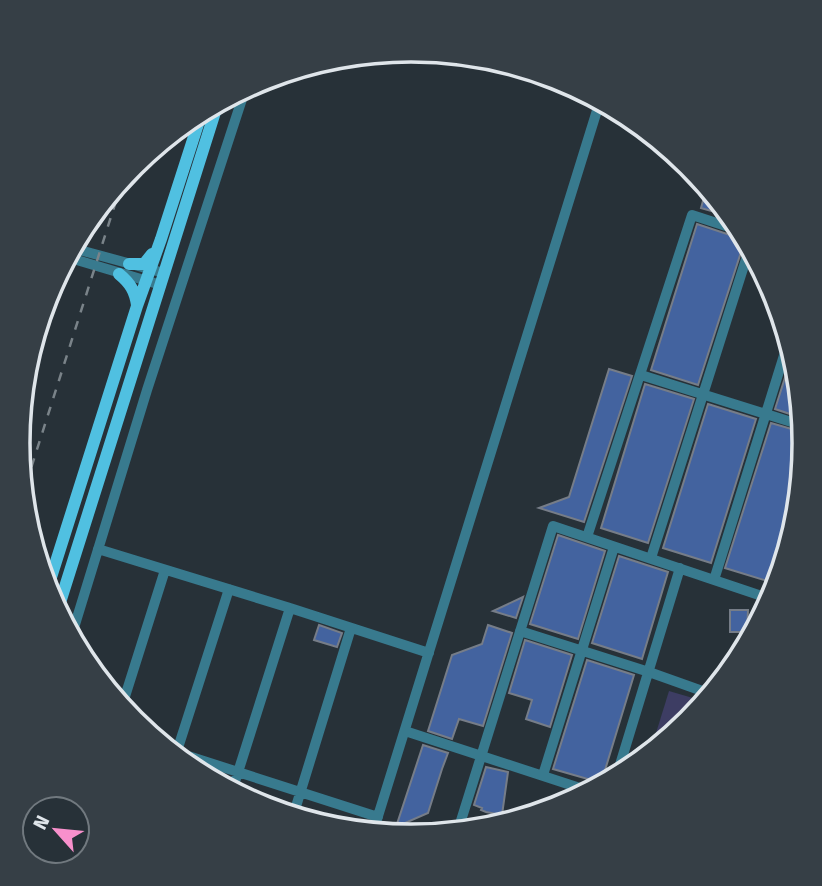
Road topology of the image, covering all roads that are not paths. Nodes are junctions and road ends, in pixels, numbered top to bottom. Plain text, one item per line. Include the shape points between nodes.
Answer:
1 (241, 101) edge
2 (597, 110) edge
3 (213, 117) edge
4 (197, 128) edge
5 (724, 225) edge
6 (161, 239) junction
7 (82, 251) edge
8 (77, 260) edge
9 (746, 260) edge
10 (128, 264) junction
11 (119, 274) junction
12 (147, 275) junction
13 (162, 279) junction
14 (137, 306) junction
15 (783, 359) edge
16 (641, 375) junction
17 (702, 394) junction
18 (765, 414) junction
19 (791, 422) edge
20 (587, 537) junction
21 (614, 547) junction
22 (98, 549) junction
23 (651, 558) junction
24 (680, 568) junction
25 (165, 570) junction
26 (53, 573) edge
27 (714, 580) junction
28 (229, 589) junction
29 (761, 595) edge
30 (62, 596) edge
31 (290, 608) junction
32 (75, 624) edge
33 (351, 628) junction
34 (520, 631) junction
35 (582, 651) junction
36 (429, 653) junction
37 (649, 672) junction
38 (701, 690) edge
39 (125, 695) edge
40 (405, 732) junction
41 (179, 745) edge
42 (481, 755) junction
43 (198, 759) edge
44 (621, 761) edge
45 (239, 772) junction
46 (543, 775) junction
47 (236, 782) edge
48 (576, 787) edge
49 (300, 792) junction
50 (296, 806) edge
51 (378, 817) junction
52 (461, 821) edge
53 (376, 822) edge

1 - 22 street
2 - 36 street
3 - 13 main road
4 - 6 main road
5 - 16 street via 692,215
6 - 10 main road via 144,264
6 - 12 main road
7 - 10 street
8 - 11 street
9 - 17 street
10 - 12 street
11 - 12 street
11 - 14 main road via 129,282
12 - 13 street
12 - 14 main road
13 - 30 main road
14 - 26 main road
15 - 18 street
16 - 17 street
16 - 20 street
17 - 18 street
17 - 23 street
18 - 19 street
18 - 27 street
20 - 21 street
20 - 34 street via 553,526
21 - 23 street
21 - 35 street
22 - 25 street
22 - 32 street
23 - 24 street
24 - 27 street
24 - 37 street
25 - 28 street
25 - 39 street
27 - 29 street
28 - 31 street
28 - 41 street
31 - 33 street
31 - 45 street
33 - 36 street
33 - 49 street
34 - 35 street
34 - 42 street
35 - 37 street
35 - 46 street
36 - 40 street
37 - 38 street
37 - 44 street
40 - 42 street
40 - 51 street
42 - 46 street
42 - 52 street
43 - 45 street
45 - 47 street
45 - 49 street
46 - 48 street
49 - 50 street
49 - 51 street
51 - 53 street

